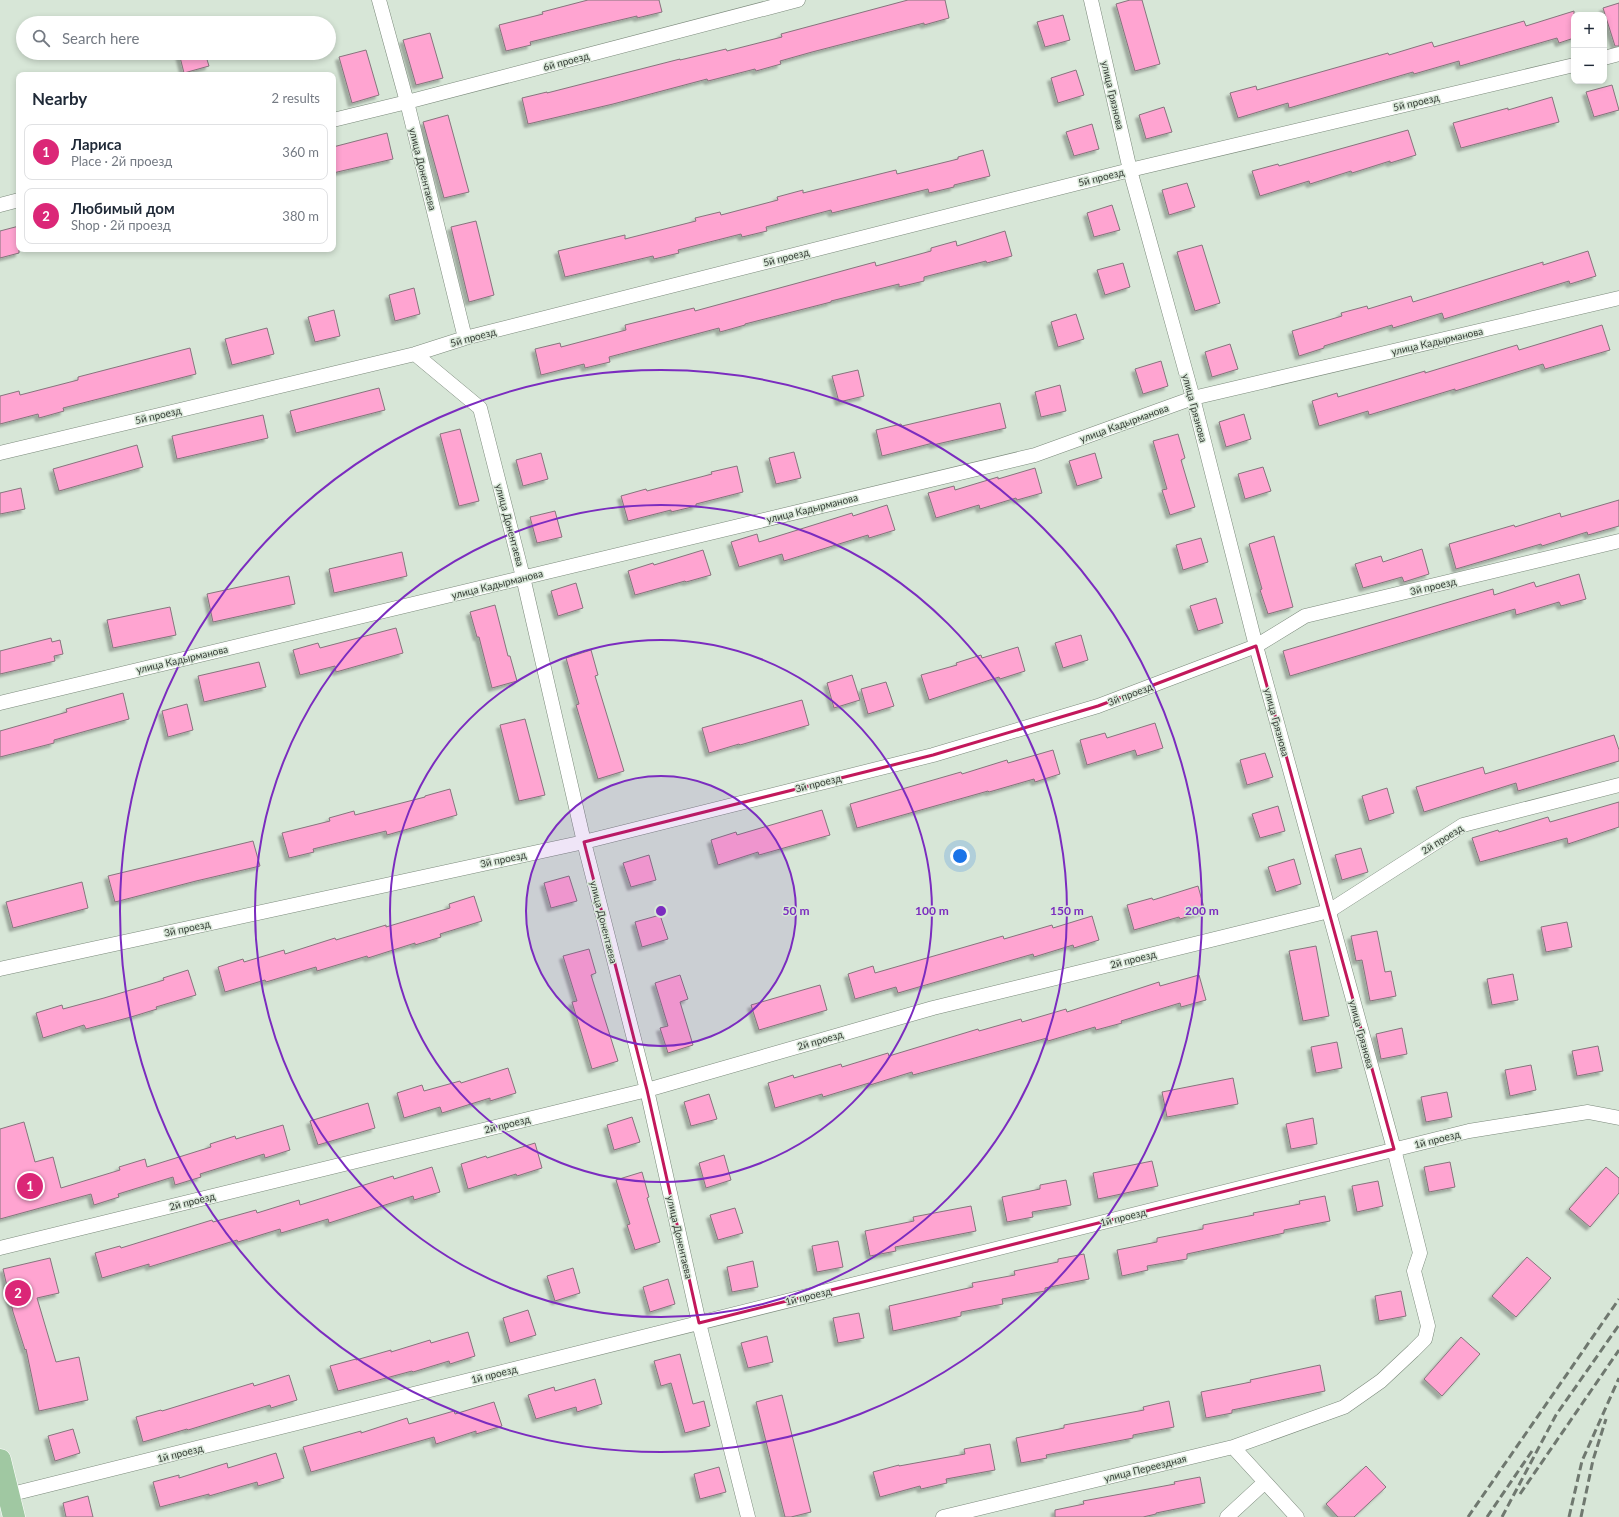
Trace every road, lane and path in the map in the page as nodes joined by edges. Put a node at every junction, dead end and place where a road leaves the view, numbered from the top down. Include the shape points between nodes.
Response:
1 (379, 0) edge
2 (798, 0) edge
3 (1091, 0) edge
4 (1619, 54) edge
5 (1607, 57) edge
6 (1571, 66) edge
7 (407, 102) junction
8 (336, 119) edge
9 (1130, 170) junction
10 (16, 201) edge
11 (0, 206) edge
12 (1619, 298) edge
13 (465, 338) junction
14 (415, 354) junction
15 (1192, 398) junction
16 (0, 453) edge
17 (1619, 541) edge
18 (523, 577) junction
19 (1256, 646) junction
20 (0, 703) edge
21 (1619, 785) edge
22 (584, 842) junction
23 (1329, 911) junction
24 (0, 969) edge
25 (647, 1090) junction
26 (1619, 1118) edge
27 (1394, 1149) junction
28 (0, 1248) edge
29 (700, 1323) junction
30 (1344, 1407) joint
31 (1233, 1447) junction
32 (0, 1460) edge
33 (1265, 1482) junction
34 (5, 1496) edge
35 (14, 1517) edge
36 (748, 1517) edge
37 (943, 1517) edge
38 (1227, 1517) edge
39 (1297, 1517) edge

1 - 7 street, улица Донентаева
2 - 7 street, 6й проезд
3 - 9 street, улица Грязнова
4 - 5 street
6 - 9 street, 5й проезд
7 - 8 street, 6й проезд
7 - 13 street, улица Донентаева
9 - 13 street, 5й проезд
9 - 15 street, улица Грязнова
10 - 11 street
12 - 15 street, улица Кадырманова
13 - 14 street, 5й проезд
14 - 16 street, 5й проезд
14 - 18 street, улица Донентаева via 480,408
15 - 18 street, улица Кадырманова via 1035,455
15 - 19 street, улица Грязнова
17 - 19 street, 3й проезд via 1306,616
18 - 20 street, улица Кадырманова
18 - 22 street, улица Донентаева
19 - 22 street, 3й проезд via 1098,706 932,755
19 - 23 street, улица Грязнова
21 - 23 street, 2й проезд via 1463,825
22 - 24 street, 3й проезд
22 - 25 street, улица Донентаева
23 - 25 street, 2й проезд via 933,1008
23 - 27 street, улица Грязнова
25 - 28 street, 2й проезд
25 - 29 street, улица Донентаева
26 - 27 street, 1й проезд via 1588,1112 1543,1118 1469,1131
27 - 29 street, 1й проезд
27 - 30 street, улица Грязнова via 1420,1253 1414,1271 1428,1326 1425,1339 1413,1351 1381,1381
29 - 34 street, 1й проезд
29 - 36 street, улица Донентаева
30 - 31 street, улица Переездная
31 - 33 street
31 - 37 street, улица Переездная
32 - 34 main road
33 - 38 street
33 - 39 street
34 - 35 main road

